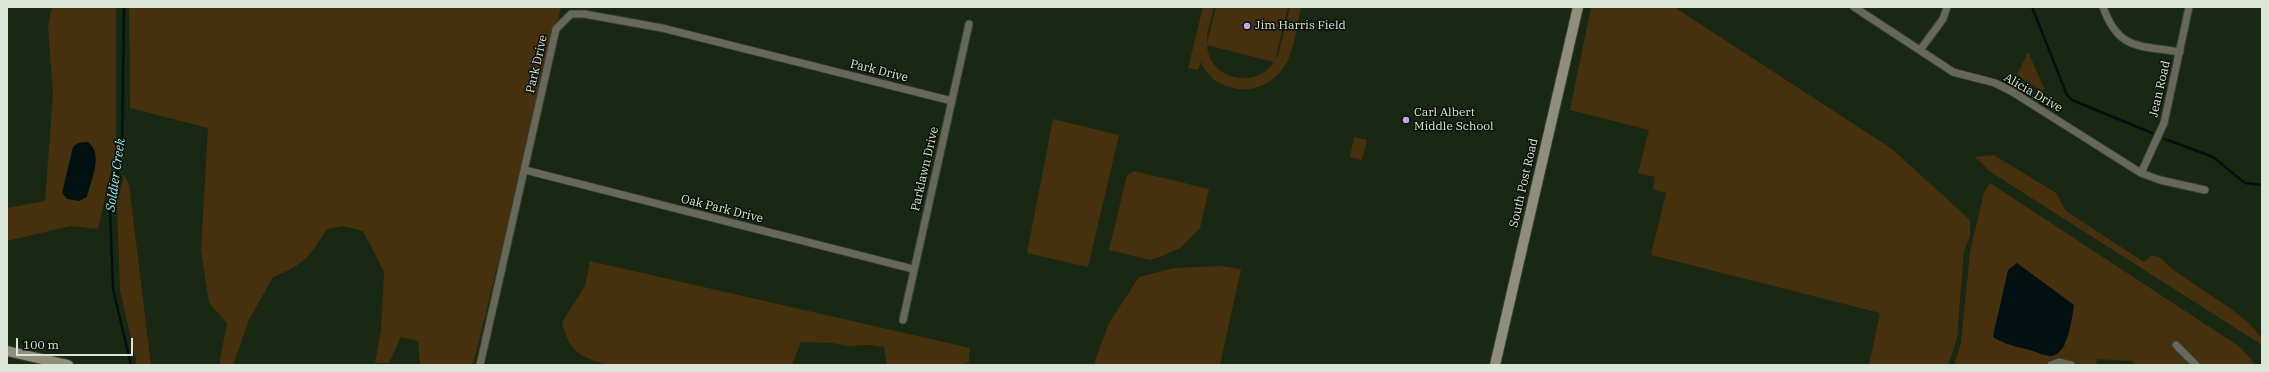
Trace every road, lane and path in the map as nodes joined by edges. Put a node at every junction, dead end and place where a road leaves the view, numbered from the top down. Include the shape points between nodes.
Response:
1 (1578, 7) edge
2 (1854, 7) edge
3 (1947, 7) edge
4 (2103, 7) edge
5 (2190, 7) edge
6 (968, 24) dead end
7 (1920, 50) junction
8 (2180, 52) junction
9 (952, 101) junction
10 (525, 170) junction
11 (2141, 173) junction
12 (2205, 190) dead end
13 (913, 270) junction
14 (903, 320) dead end
15 (2176, 344) dead end
16 (7, 351) edge
17 (68, 365) edge
18 (480, 365) edge
19 (1494, 365) edge
20 (2051, 365) edge
21 (2071, 365) edge
22 (2196, 365) edge

1 - 19 main road, South Post Road
2 - 7 street, Alicia Drive
3 - 7 street via 1943,19
4 - 8 street via 2107,20 2122,40
5 - 8 street, Jean Road
6 - 9 street, Parklawn Drive
7 - 11 street, Alicia Drive via 1953,72 1995,83 2012,91
8 - 11 street, Jean Road via 2164,123
9 - 10 street, Park Drive via 662,28 571,14 556,29
9 - 13 street, Parklawn Drive
10 - 13 street, Oak Park Drive
10 - 18 street, Park Drive
11 - 12 street, Alicia Drive
13 - 14 street, Parklawn Drive
15 - 22 street
16 - 17 main road
20 - 21 street via 2059,362

